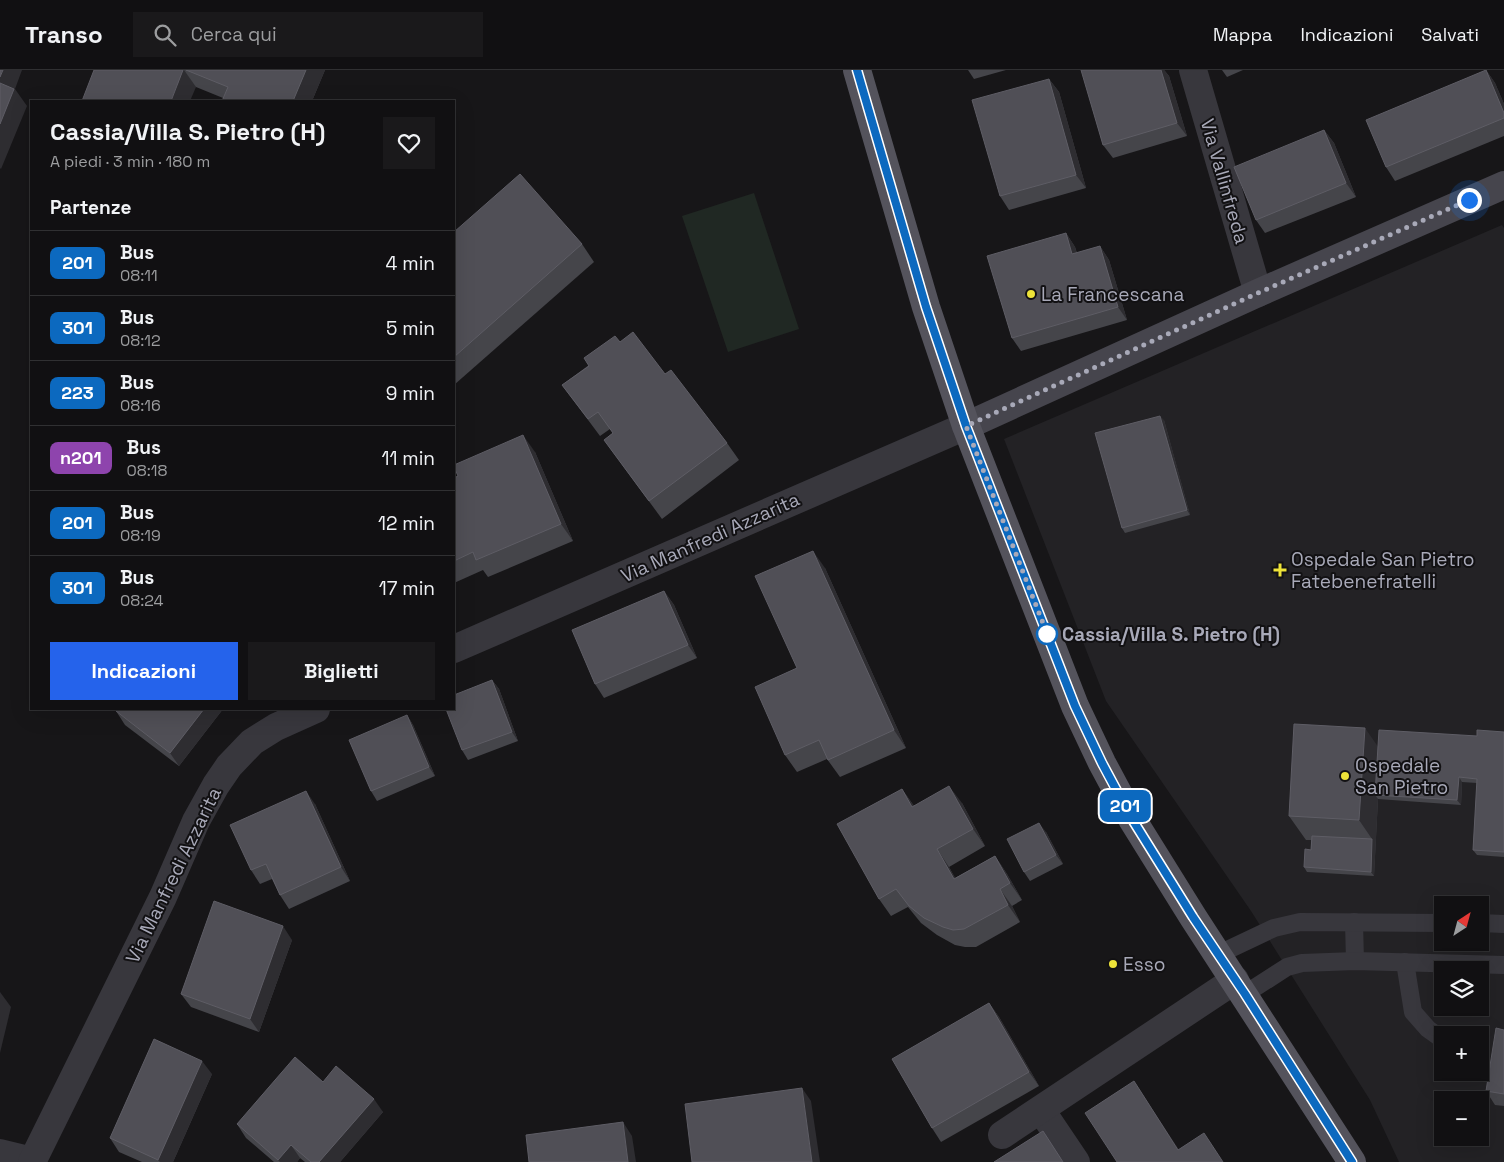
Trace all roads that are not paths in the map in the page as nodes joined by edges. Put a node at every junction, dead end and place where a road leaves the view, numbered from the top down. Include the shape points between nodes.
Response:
1 (857, 70) edge
2 (1193, 70) edge
3 (1504, 185) edge
4 (1258, 293) junction
5 (966, 426) junction
6 (455, 648) edge
7 (314, 710) edge
8 (1354, 922) junction
9 (1434, 923) edge
10 (1489, 923) edge
11 (1504, 924) edge
12 (1217, 955) junction
13 (1355, 961) junction
14 (1405, 962) junction
15 (1504, 965) edge
16 (1240, 987) junction
17 (1434, 1033) edge
18 (1041, 1110) junction
19 (1002, 1135) dead end
20 (0, 1152) edge
21 (32, 1162) edge
22 (1076, 1162) edge
23 (1352, 1162) edge

1 - 5 main road via 926,307
2 - 4 street, Via Vallinfreda
3 - 4 street
4 - 5 street
5 - 6 street, Via Manfredi Azzarita
5 - 12 main road via 1075,706 1102,763 1132,819
7 - 21 street, Via Manfredi Azzarita via 252,742 221,778 196,822 163,897
8 - 9 lane
8 - 12 lane via 1300,922 1274,928
8 - 13 lane
10 - 11 lane
12 - 16 main road
13 - 14 lane
13 - 16 lane via 1302,963
14 - 15 lane
14 - 17 lane via 1413,1012
16 - 18 street
16 - 23 main road
18 - 19 street
18 - 22 street
20 - 21 street

